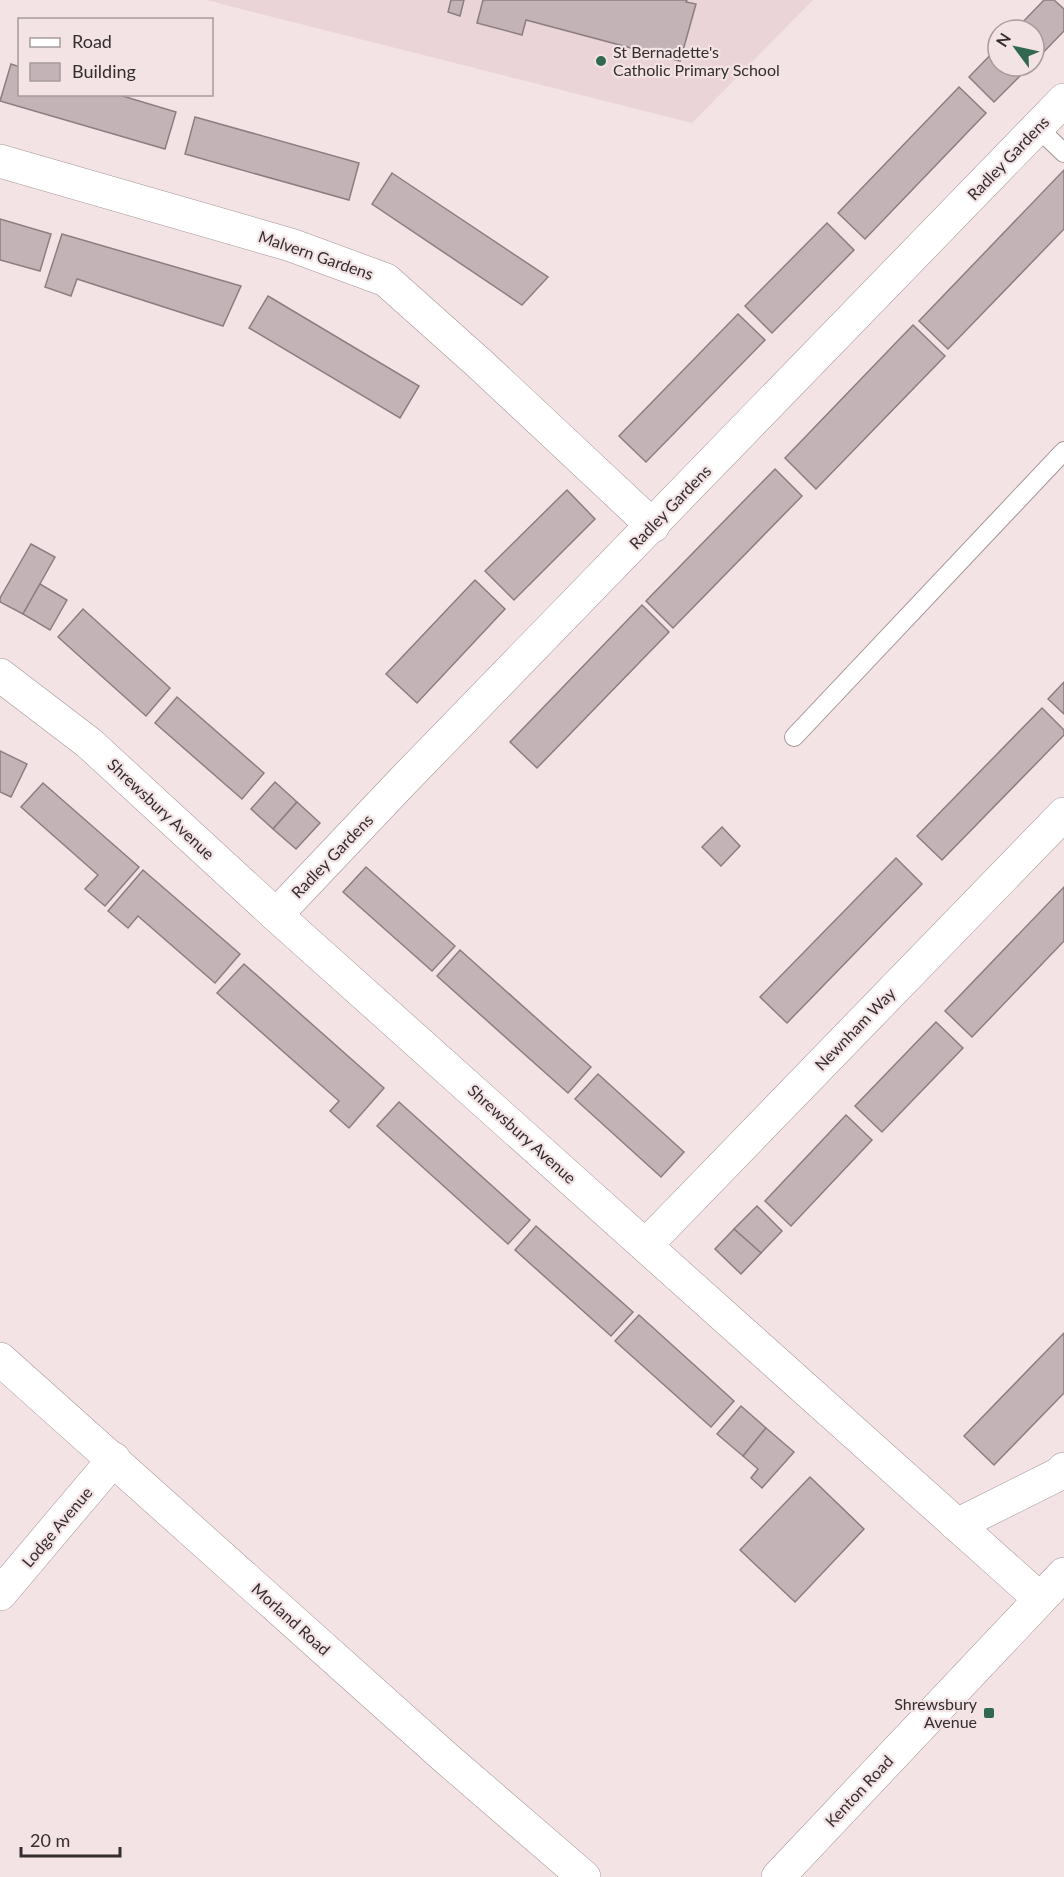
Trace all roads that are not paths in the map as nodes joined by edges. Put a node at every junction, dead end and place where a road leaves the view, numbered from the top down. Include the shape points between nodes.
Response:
1 (1064, 100) edge
2 (1037, 127) junction
3 (1064, 153) edge
4 (0, 161) edge
5 (1064, 451) edge
6 (652, 526) junction
7 (0, 675) edge
8 (794, 737) dead end
9 (1064, 814) edge
10 (276, 915) junction
11 (646, 1245) junction
12 (0, 1359) edge
13 (114, 1460) junction
14 (1064, 1469) edge
15 (957, 1525) junction
16 (1064, 1574) edge
17 (0, 1594) edge
18 (1040, 1599) junction
19 (584, 1877) edge
20 (778, 1877) edge

1 - 2 street, Radley Gardens
2 - 3 lane
2 - 6 street, Radley Gardens
4 - 6 street, Malvern Gardens via 291,245 386,280
5 - 8 lane
6 - 10 street, Radley Gardens
7 - 10 street, Shrewsbury Avenue via 89,743
9 - 11 street, Newnham Way
10 - 11 street, Shrewsbury Avenue
11 - 15 street, Shrewsbury Avenue
12 - 13 street, Morland Road
13 - 17 street, Lodge Avenue
13 - 19 street, Morland Road
14 - 15 street
15 - 18 street, Shrewsbury Avenue
16 - 18 street, Kenton Road
18 - 20 street, Kenton Road

